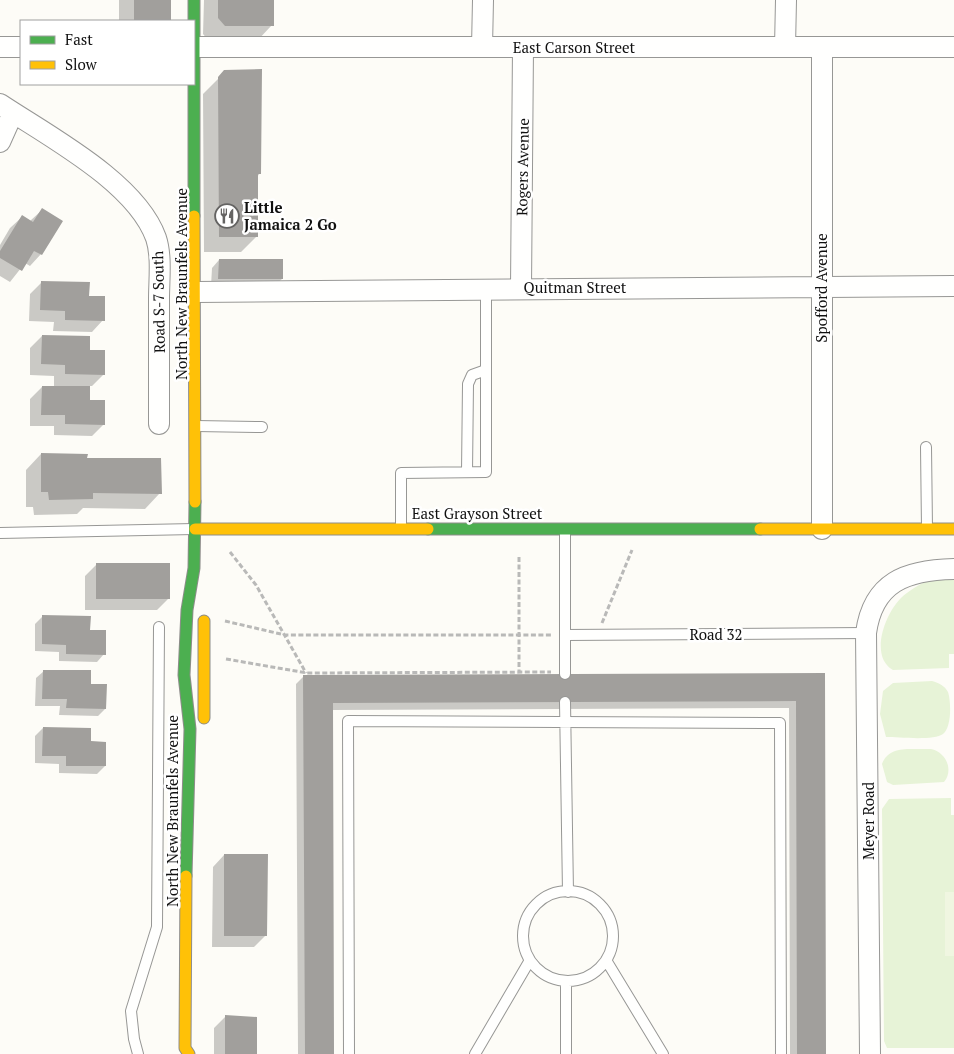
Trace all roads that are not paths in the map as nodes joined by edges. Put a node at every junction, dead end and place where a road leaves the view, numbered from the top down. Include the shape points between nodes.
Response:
1 (194, 0) edge
2 (483, 0) edge
3 (786, 0) edge
4 (194, 20) edge
5 (0, 47) edge
6 (20, 47) edge
7 (195, 47) edge
8 (482, 47) junction
9 (523, 47) junction
10 (785, 47) junction
11 (822, 47) junction
12 (954, 47) edge
13 (194, 85) edge
14 (7, 109) edge
15 (0, 142) edge
16 (821, 286) junction
17 (954, 286) edge
18 (486, 288) junction
19 (521, 288) junction
20 (196, 292) junction
21 (486, 370) junction
22 (159, 424) dead end
23 (196, 426) junction
24 (262, 427) dead end
25 (926, 447) dead end
26 (467, 472) junction
27 (401, 528) junction
28 (565, 528) junction
29 (195, 529) junction
30 (822, 529) junction
31 (927, 529) junction
32 (954, 529) edge
33 (0, 533) edge
34 (194, 568) junction
35 (954, 569) edge
36 (159, 627) dead end
37 (866, 633) junction
38 (565, 635) junction
39 (565, 673) road end
40 (565, 702) dead end
41 (565, 722) junction
42 (204, 735) dead end
43 (188, 764) junction
44 (204, 764) dead end
45 (568, 892) junction
46 (530, 960) junction
47 (606, 960) junction
48 (566, 981) junction
49 (138, 1054) edge
50 (189, 1054) edge
51 (349, 1054) edge
52 (475, 1054) edge
53 (566, 1054) edge
54 (663, 1054) edge
55 (781, 1054) edge
56 (870, 1054) edge

1 - 4 street, North New Braunfels Avenue
2 - 8 street
3 - 10 street
5 - 6 street
7 - 8 street, East Carson Street
8 - 9 street, East Carson Street
9 - 10 street, East Carson Street
9 - 19 street, Rogers Avenue
10 - 11 street, East Carson Street
11 - 12 street, East Carson Street
11 - 16 street, Spofford Avenue
13 - 20 street, North New Braunfels Avenue
14 - 15 street
14 - 22 street, Road S-7 South via 84,159 118,187 150,226 157,240 160,268
16 - 17 street, Quitman Street
16 - 19 street, Quitman Street
16 - 30 street, Spofford Avenue
18 - 19 street, Quitman Street
18 - 20 street, Quitman Street
18 - 21 lane
20 - 23 street, North New Braunfels Avenue
21 - 26 lane via 472,375 468,384
21 - 26 lane via 486,472
23 - 24 lane
23 - 29 street, North New Braunfels Avenue
25 - 31 lane
26 - 27 lane via 401,473
27 - 28 street, East Grayson Street
27 - 29 street, East Grayson Street
28 - 30 street, East Grayson Street
28 - 38 lane
29 - 33 lane, East Grayson Street
29 - 34 street, North New Braunfels Avenue
30 - 31 street, East Grayson Street
31 - 32 street, East Grayson Street
34 - 42 street, North New Braunfels Avenue via 202,601
34 - 43 street, North New Braunfels Avenue via 187,610 184,675 190,729
35 - 37 street, Meyer Road via 922,571 882,591 869,615
36 - 49 lane via 157,927 131,1011
37 - 38 lane, Road 32
37 - 56 street, Meyer Road
38 - 39 lane
40 - 41 lane
41 - 45 lane
41 - 51 lane via 348,721
41 - 55 lane via 780,724
43 - 44 lane
43 - 50 street, North New Braunfels Avenue via 191,838 185,1048
45 - 46 lane via 547,897 532,910 524,930
45 - 47 lane via 588,896 610,919 613,940
46 - 48 lane via 550,977
46 - 52 lane
47 - 48 lane via 593,974
47 - 54 lane
48 - 53 lane

